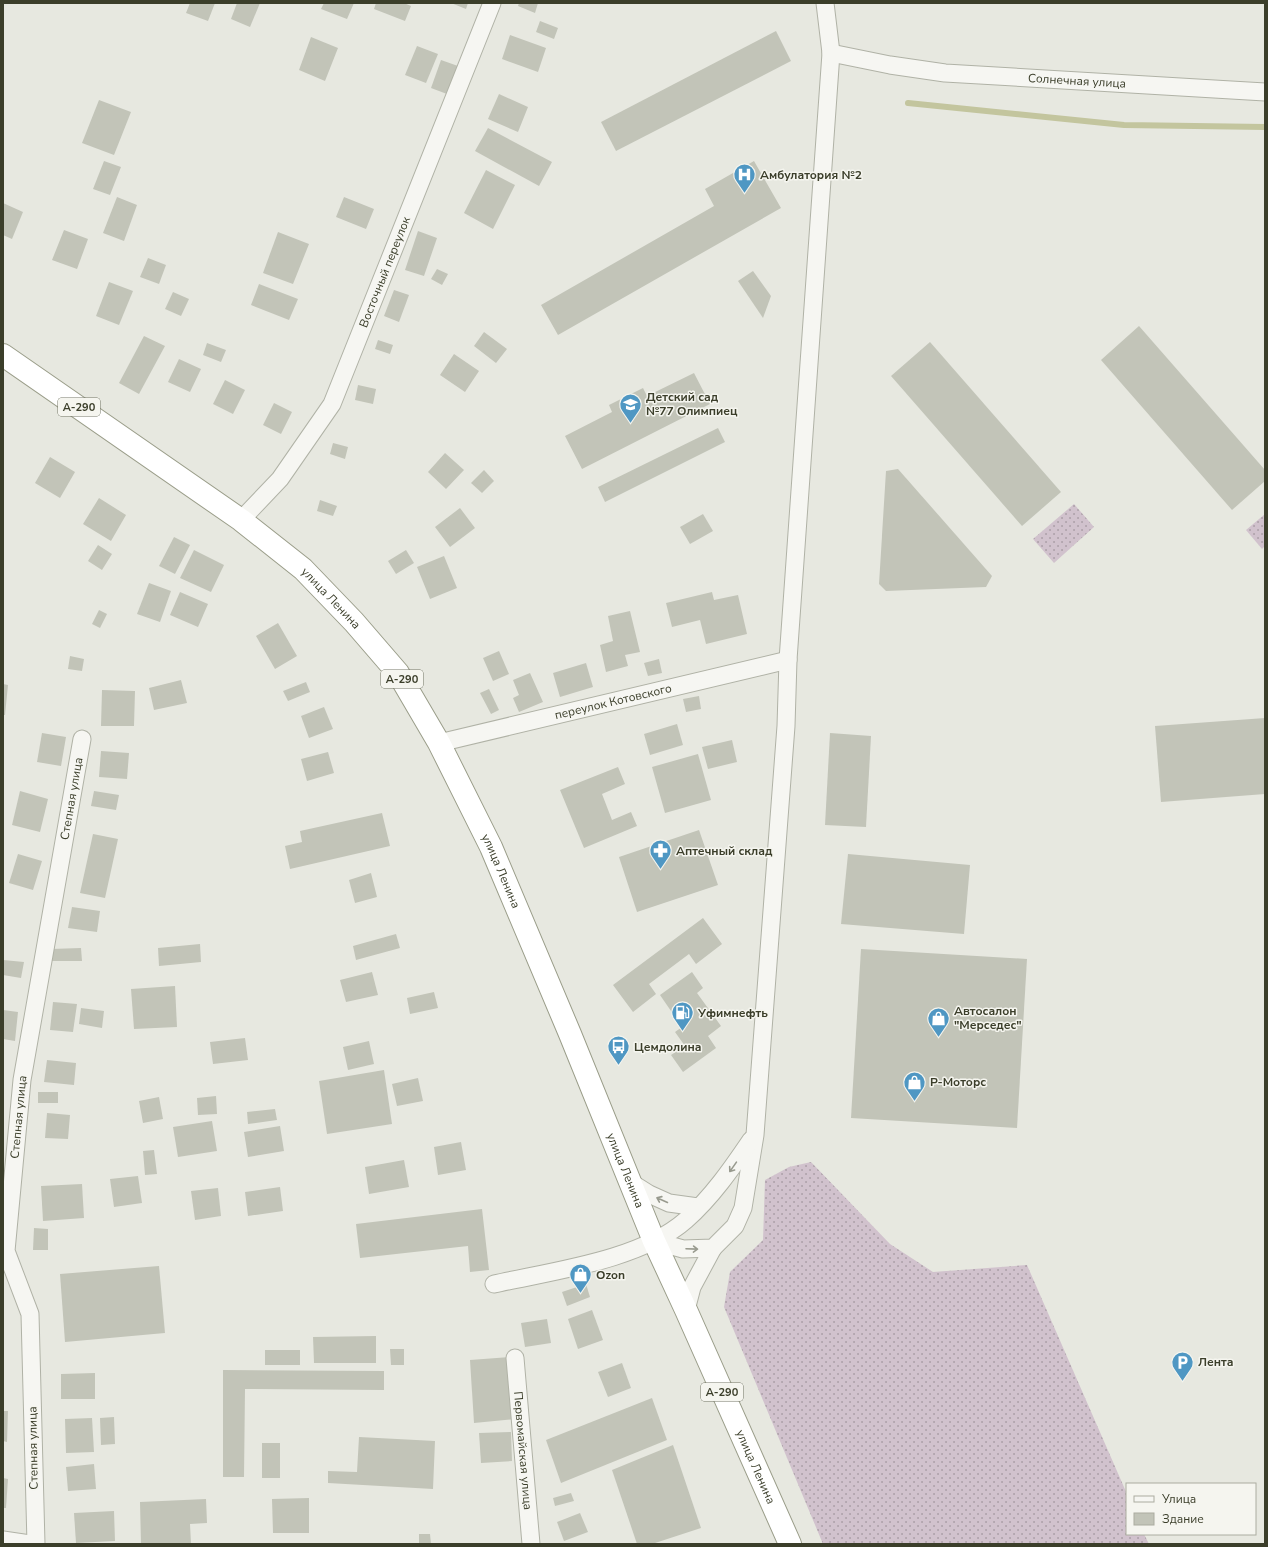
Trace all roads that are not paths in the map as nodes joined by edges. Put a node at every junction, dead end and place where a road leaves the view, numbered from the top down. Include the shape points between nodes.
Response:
1 (492, 3) edge
2 (826, 3) edge
3 (831, 54) junction
4 (1265, 92) edge
5 (3, 355) edge
6 (241, 520) junction
7 (788, 660) junction
8 (82, 739) dead end
9 (439, 743) junction
10 (755, 1135) junction
11 (630, 1182) junction
12 (698, 1207) junction
13 (654, 1241) junction
14 (713, 1248) junction
15 (3, 1283) edge
16 (494, 1284) dead end
17 (20, 1286) junction
18 (686, 1310) junction
19 (515, 1358) dead end
20 (3, 1540) edge
21 (30, 1544) edge
22 (36, 1544) edge
23 (531, 1544) edge
24 (790, 1544) edge

1 - 6 street, Восточный переулок via 332,404 280,479
2 - 3 street
3 - 4 street, Солнечная улица via 945,73
3 - 7 street
5 - 6 highway, улица Ленина / А-290
6 - 9 highway, улица Ленина / А-290 via 303,569 354,622 398,672
7 - 9 street, переулок Котовского
7 - 10 street via 786,726
8 - 17 street, Степная улица via 22,1080 6,1251
9 - 11 highway, улица Ленина / А-290 via 491,847
10 -> 12 street via 730,1171
10 - 14 street via 743,1208 735,1226
12 -> 11 street via 669,1203
11 - 13 highway, улица Ленина / А-290
12 - 13 street via 685,1220
13 -> 14 street via 683,1249
13 - 16 street via 603,1260
13 - 18 highway, улица Ленина / А-290
14 - 18 street via 692,1287
15 - 17 street
17 - 22 street, Степная улица via 30,1314
18 - 24 highway, улица Ленина / А-290
19 - 23 street, Первомайская улица
20 - 21 street

